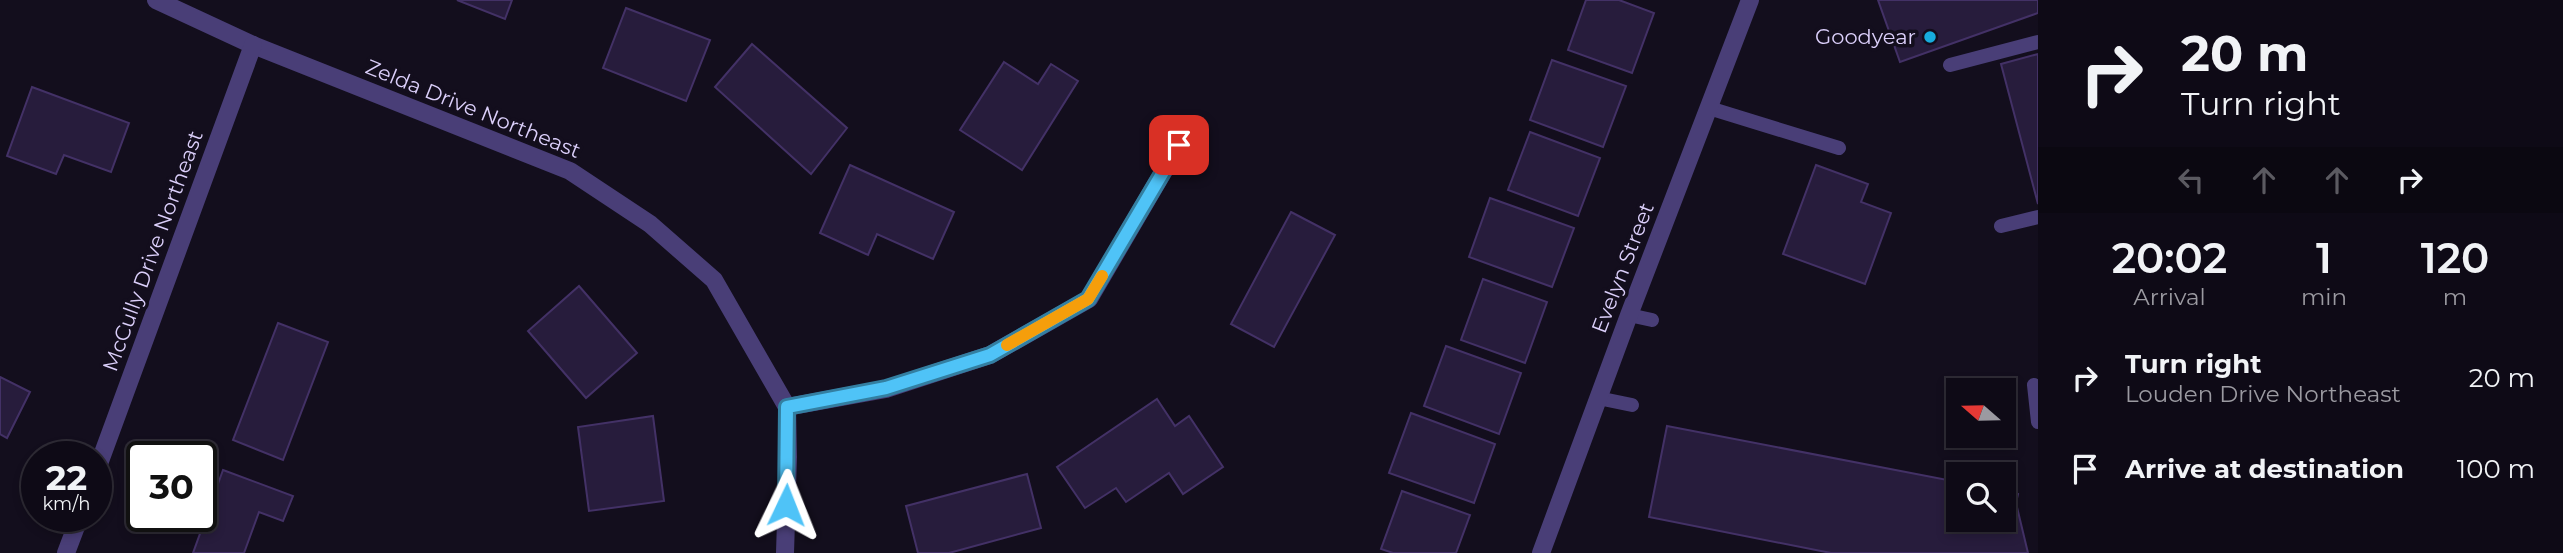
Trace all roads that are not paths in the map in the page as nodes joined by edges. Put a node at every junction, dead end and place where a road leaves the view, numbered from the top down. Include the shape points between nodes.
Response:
1 (156, 0) edge
2 (1750, 0) edge
3 (2038, 43) edge
4 (253, 45) junction
5 (1950, 65) dead end
6 (1709, 108) junction
7 (1179, 145) dead end
8 (1839, 148) dead end
9 (2038, 217) edge
10 (2001, 226) dead end
11 (1629, 315) junction
12 (1652, 320) dead end
13 (2034, 385) dead end
14 (1598, 398) junction
15 (1632, 405) dead end
16 (787, 407) junction
17 (2038, 422) edge
18 (107, 441) edge
19 (74, 532) edge
20 (66, 553) edge
21 (785, 553) edge
22 (1541, 553) edge

1 - 4 street, Zelda Drive Northeast
2 - 6 street, Evelyn Street
3 - 5 lane
4 - 16 street, Zelda Drive Northeast via 570,171 650,224 714,280
4 - 18 street, McCully Drive Northeast
6 - 8 lane
6 - 11 street, Evelyn Street
7 - 16 street via 1088,299 990,355 886,388
9 - 10 lane
11 - 12 lane
11 - 14 street, Evelyn Street
13 - 17 lane
14 - 15 lane
14 - 22 street, Evelyn Street
16 - 21 street, Zelda Drive Northeast
19 - 20 street

